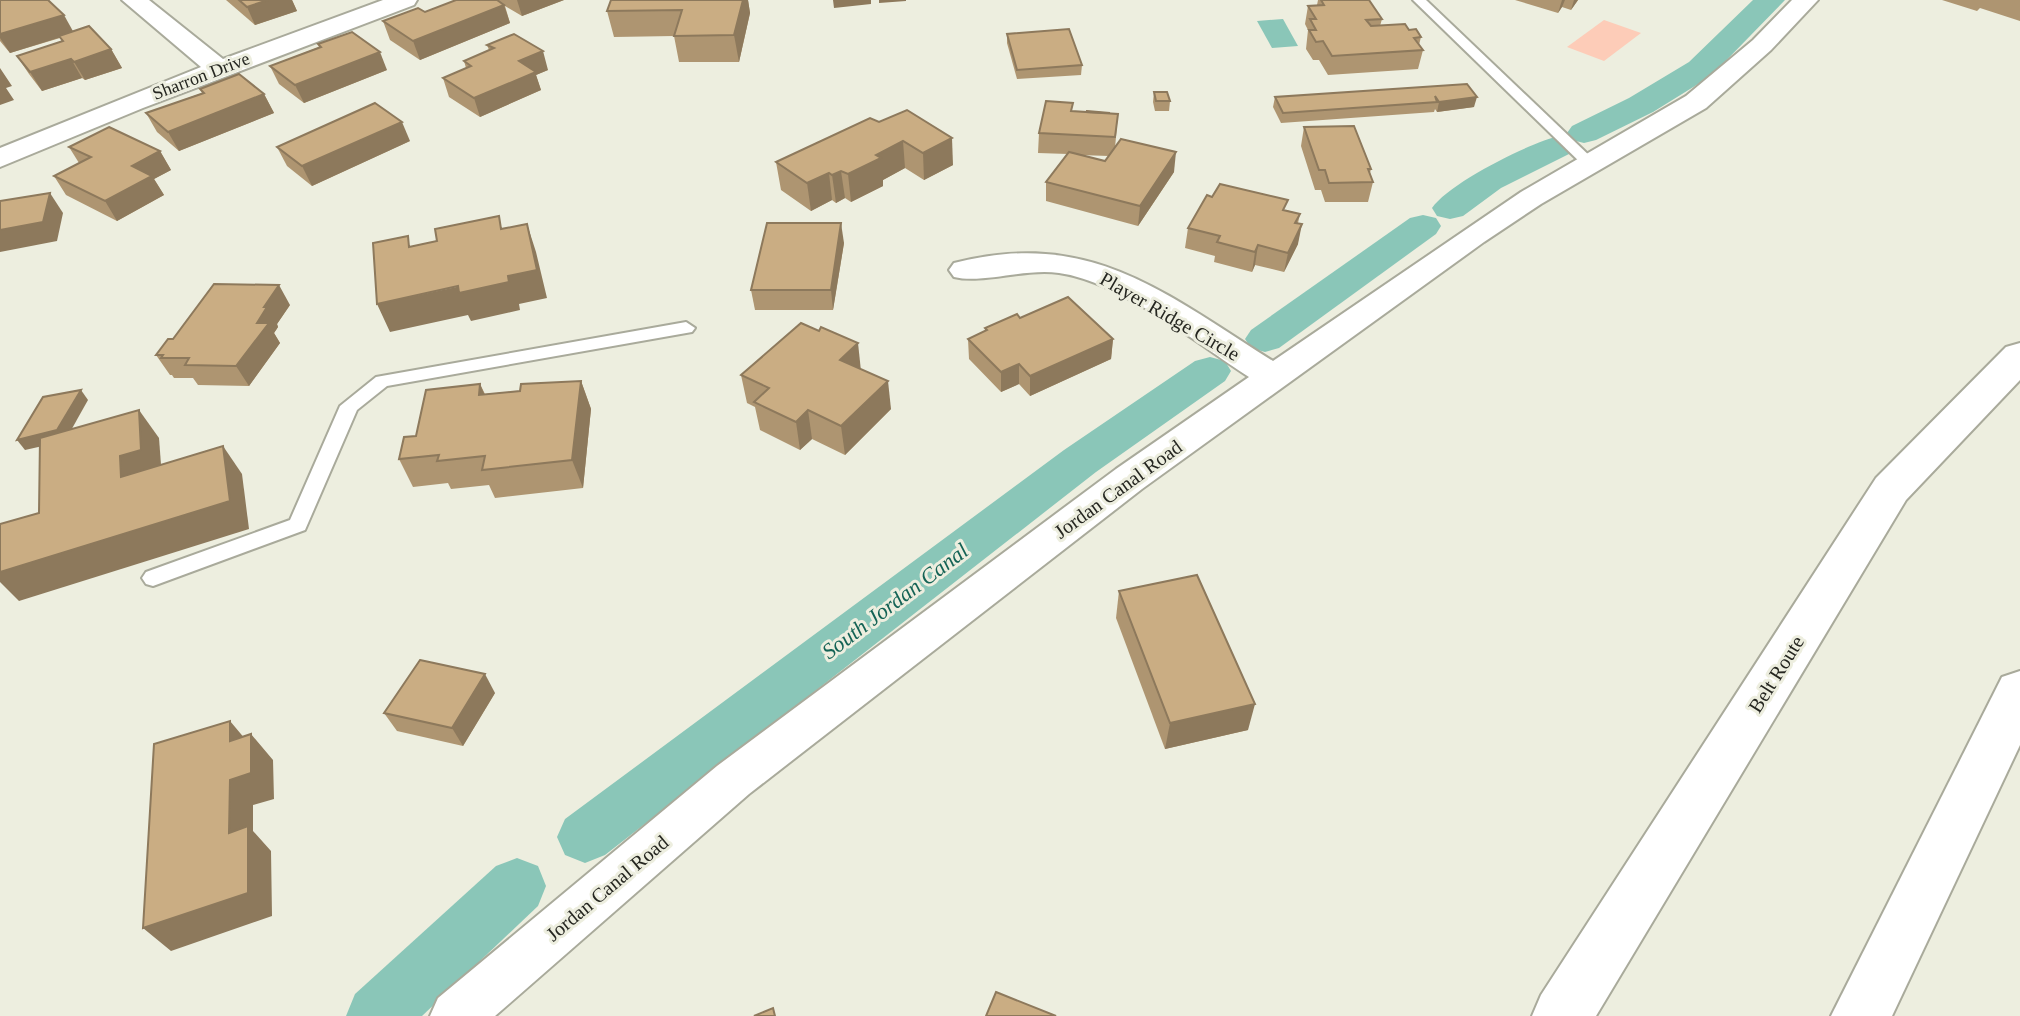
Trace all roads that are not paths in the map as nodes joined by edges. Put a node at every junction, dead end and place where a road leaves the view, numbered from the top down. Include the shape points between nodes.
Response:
1 (134, 0) edge
2 (405, 0) edge
3 (1419, 0) edge
4 (1806, 0) edge
5 (219, 69) junction
6 (0, 158) edge
7 (1590, 164) junction
8 (965, 270) dead end
9 (686, 328) dead end
10 (2020, 356) edge
11 (1275, 378) junction
12 (153, 578) dead end
13 (2020, 692) edge
14 (456, 1016) edge
15 (1562, 1016) edge
16 (1861, 1016) edge

1 - 5 street
2 - 5 street, Sharron Drive
3 - 7 lane
4 - 7 street, Jordan Canal Road via 1696,102
5 - 6 street, Sharron Drive
7 - 11 street, Jordan Canal Road via 1473,236
8 - 11 street, Player Ridge Circle via 1037,262 1089,270 1123,285
9 - 12 lane via 382,381 349,406 298,525
10 - 15 highway, Belt Route via 1891,489
11 - 14 street, Jordan Canal Road via 1129,479 768,752
13 - 16 highway

